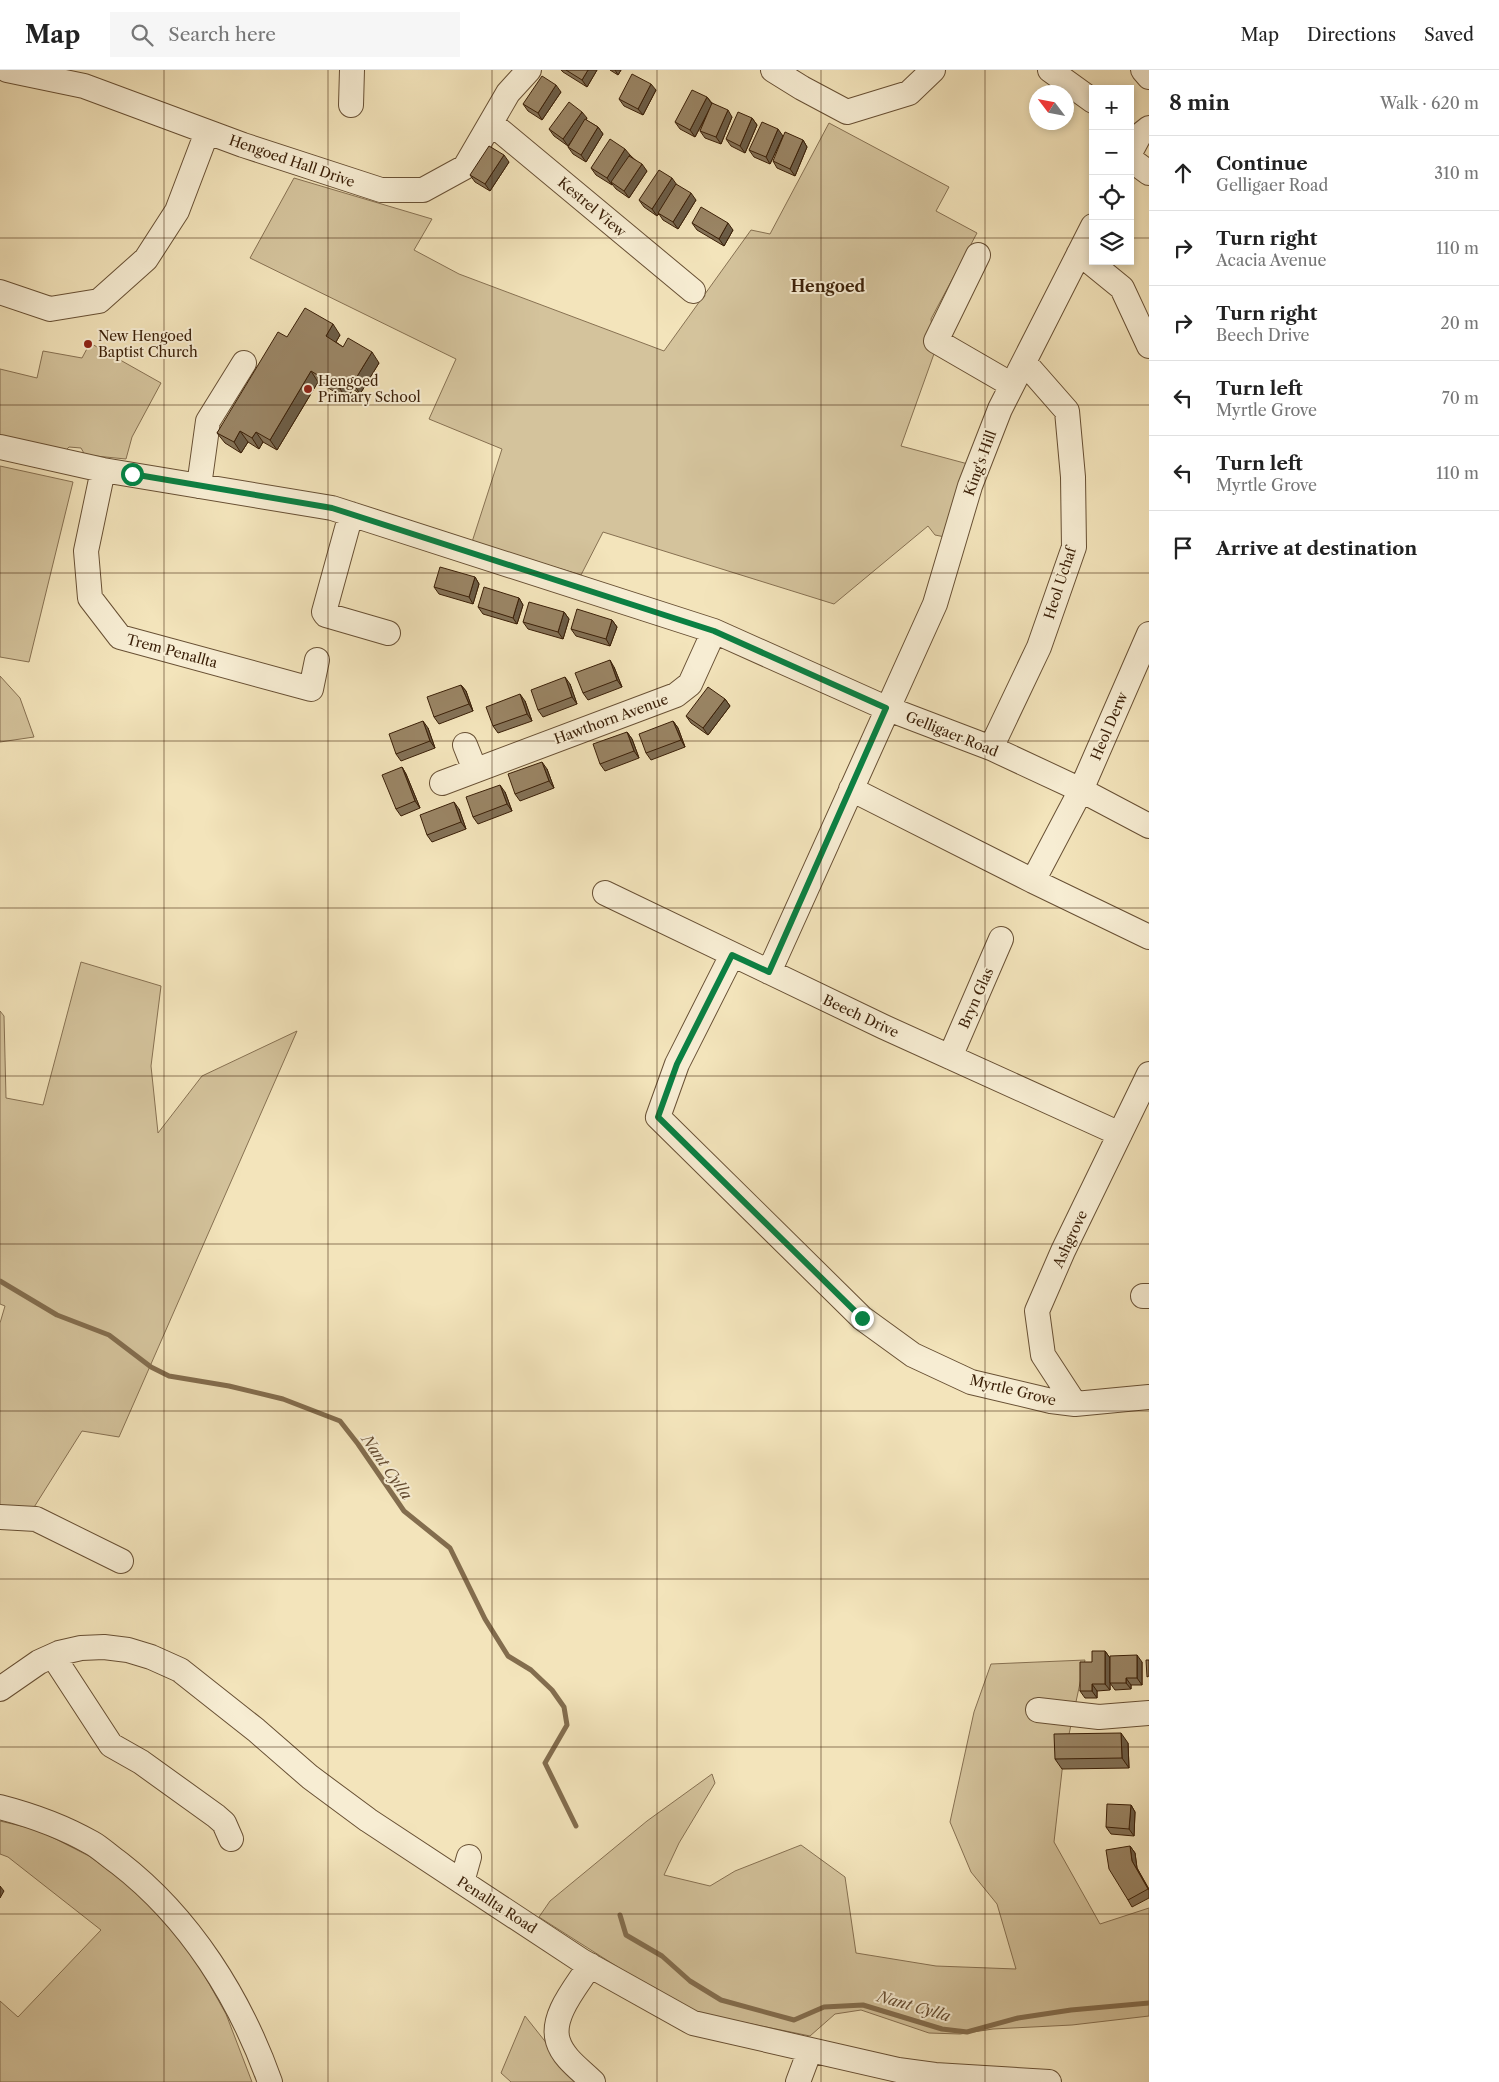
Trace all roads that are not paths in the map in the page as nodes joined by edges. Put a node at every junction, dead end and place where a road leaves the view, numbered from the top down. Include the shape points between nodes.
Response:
1 (7, 70) edge
2 (352, 70) edge
3 (529, 70) edge
4 (773, 70) edge
5 (933, 70) edge
6 (1050, 70) edge
7 (1143, 70) edge
8 (35, 73) edge
9 (1149, 77) edge
10 (1089, 98) edge
11 (351, 105) dead end
12 (491, 123) junction
13 (207, 132) junction
14 (1134, 162) edge
15 (1149, 173) edge
16 (1089, 234) edge
17 (1079, 253) junction
18 (978, 254) dead end
19 (693, 291) dead end
20 (0, 292) edge
21 (1149, 346) edge
22 (1024, 362) junction
23 (244, 363) dead end
24 (1012, 385) junction
25 (0, 447) edge
26 (103, 470) junction
27 (199, 486) junction
28 (351, 514) junction
29 (714, 631) junction
30 (388, 633) dead end
31 (1149, 634) edge
32 (318, 660) dead end
33 (886, 708) junction
34 (465, 745) dead end
35 (991, 748) junction
36 (476, 770) junction
37 (442, 783) dead end
38 (851, 789) junction
39 (1081, 790) junction
40 (1149, 826) edge
41 (1033, 881) junction
42 (605, 893) dead end
43 (1149, 937) edge
44 (1001, 939) dead end
45 (732, 955) junction
46 (769, 972) junction
47 (950, 1057) junction
48 (1149, 1074) edge
49 (1120, 1134) junction
50 (1149, 1397) edge
51 (1076, 1404) junction
52 (0, 1517) edge
53 (122, 1561) dead end
54 (53, 1656) junction
55 (0, 1689) edge
56 (1038, 1710) dead end
57 (1148, 1717) edge
58 (0, 1807) edge
59 (231, 1838) dead end
60 (469, 1857) dead end
61 (462, 1882) junction
62 (590, 1965) junction
63 (810, 2050) junction
64 (933, 2079) edge
65 (270, 2082) edge
66 (593, 2082) edge
67 (798, 2082) edge
68 (1033, 2082) edge

1 - 8 street, Hengoed Hall Drive
2 - 11 street
3 - 12 street, Hengoed Hall Drive via 508,93
4 - 5 street via 848,112 909,92
6 - 10 street
7 - 9 street
8 - 13 street, Hengoed Hall Drive via 84,86
12 - 13 street, Hengoed Hall Drive via 465,167 423,190 381,190
12 - 19 street, Kestrel View
13 - 20 street via 178,211 146,259 99,301 50,309
14 - 15 street
16 - 17 street, King's Hill
17 - 21 street via 1122,288
17 - 22 street, King's Hill
18 - 24 street via 936,341
22 - 24 street, King's Hill
22 - 35 street, Heol Uchaf via 1067,411 1073,478 1074,547 1039,647
23 - 27 street via 208,420
24 - 33 street, King's Hill via 970,486 935,604
25 - 26 street, Gelligaer Road
26 - 27 street, Gelligaer Road
26 - 32 street, Trem Penallta via 86,551 90,598 120,637 311,689
27 - 28 street, Gelligaer Road
28 - 29 street, Gelligaer Road
28 - 30 street via 324,612
29 - 33 street, Gelligaer Road
29 - 36 street, Hawthorn Avenue via 690,684 676,695
31 - 39 street, Heol Derw
33 - 35 street, Gelligaer Road
33 - 38 street, King's Hill
34 - 36 street
35 - 39 street, Gelligaer Road
36 - 37 street, Hawthorn Avenue
38 - 41 street
38 - 46 street, King's Hill
39 - 40 street, Gelligaer Road
39 - 41 street, Heol Derw
41 - 43 street
42 - 45 street, Beech Drive
44 - 47 street, Bryn Glas
45 - 46 street, Beech Drive
45 - 51 street, Myrtle Grove via 677,1064 658,1117 862,1318 913,1355 971,1382
46 - 47 street, Beech Drive
47 - 49 street, Beech Drive
48 - 49 street, Ashgrove
49 - 51 street, Ashgrove via 1037,1311 1043,1355
50 - 51 street
52 - 53 street via 36,1519
54 - 55 street, Penallta Road
54 - 59 street via 111,1745 142,1762 216,1816 224,1823
54 - 61 street, Penallta Road via 82,1648 104,1647 152,1657 180,1670 310,1777
56 - 57 street via 1100,1717
58 - 65 street via 27,1814 92,1843 134,1875 170,1910 205,1953 234,2003
60 - 61 street
61 - 62 street, Penallta Road
62 - 63 street, Penallta Road via 692,2023
62 - 66 street via 563,2008 557,2025 558,2041 567,2057
63 - 64 street, Penallta Road
63 - 67 street
64 - 68 street, Penallta Road

